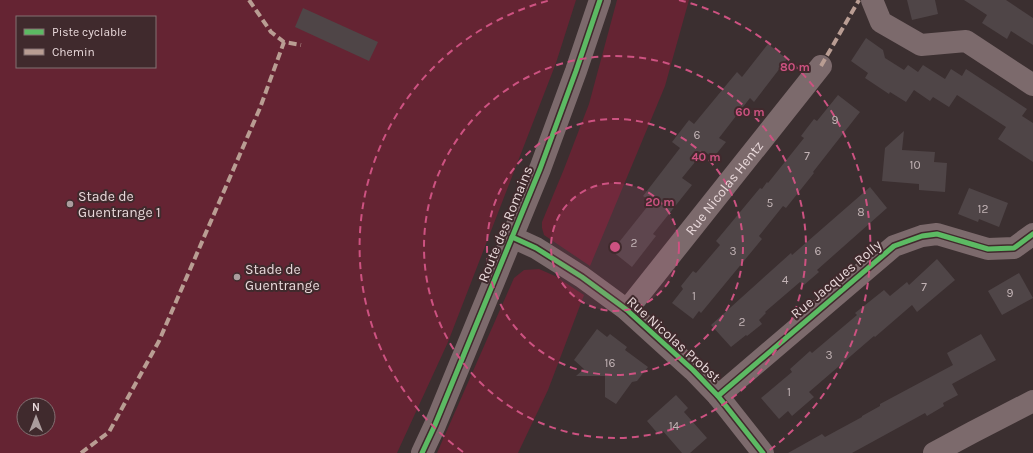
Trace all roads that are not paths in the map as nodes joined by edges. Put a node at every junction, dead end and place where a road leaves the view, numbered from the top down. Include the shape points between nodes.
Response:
1 (600, 0) edge
2 (872, 0) edge
3 (821, 66) dead end
4 (1033, 85) edge
5 (1033, 234) edge
6 (512, 238) junction
7 (627, 310) junction
8 (718, 396) junction
9 (1033, 401) edge
10 (422, 453) edge
11 (763, 453) edge
12 (934, 453) edge

1 - 6 street, Route des Romains via 545,155
2 - 4 street via 881,22 921,45 966,41
3 - 7 street, Rue Nicolas Hentz
5 - 8 street, Rue Jacques Rolly via 1014,248 988,249 937,234 922,236 894,246
6 - 7 street, Rue Nicolas Probst via 536,248
6 - 10 street, Route des Romains
7 - 8 street, Rue Nicolas Probst
8 - 11 street, Rue Nicolas Probst
9 - 12 street

